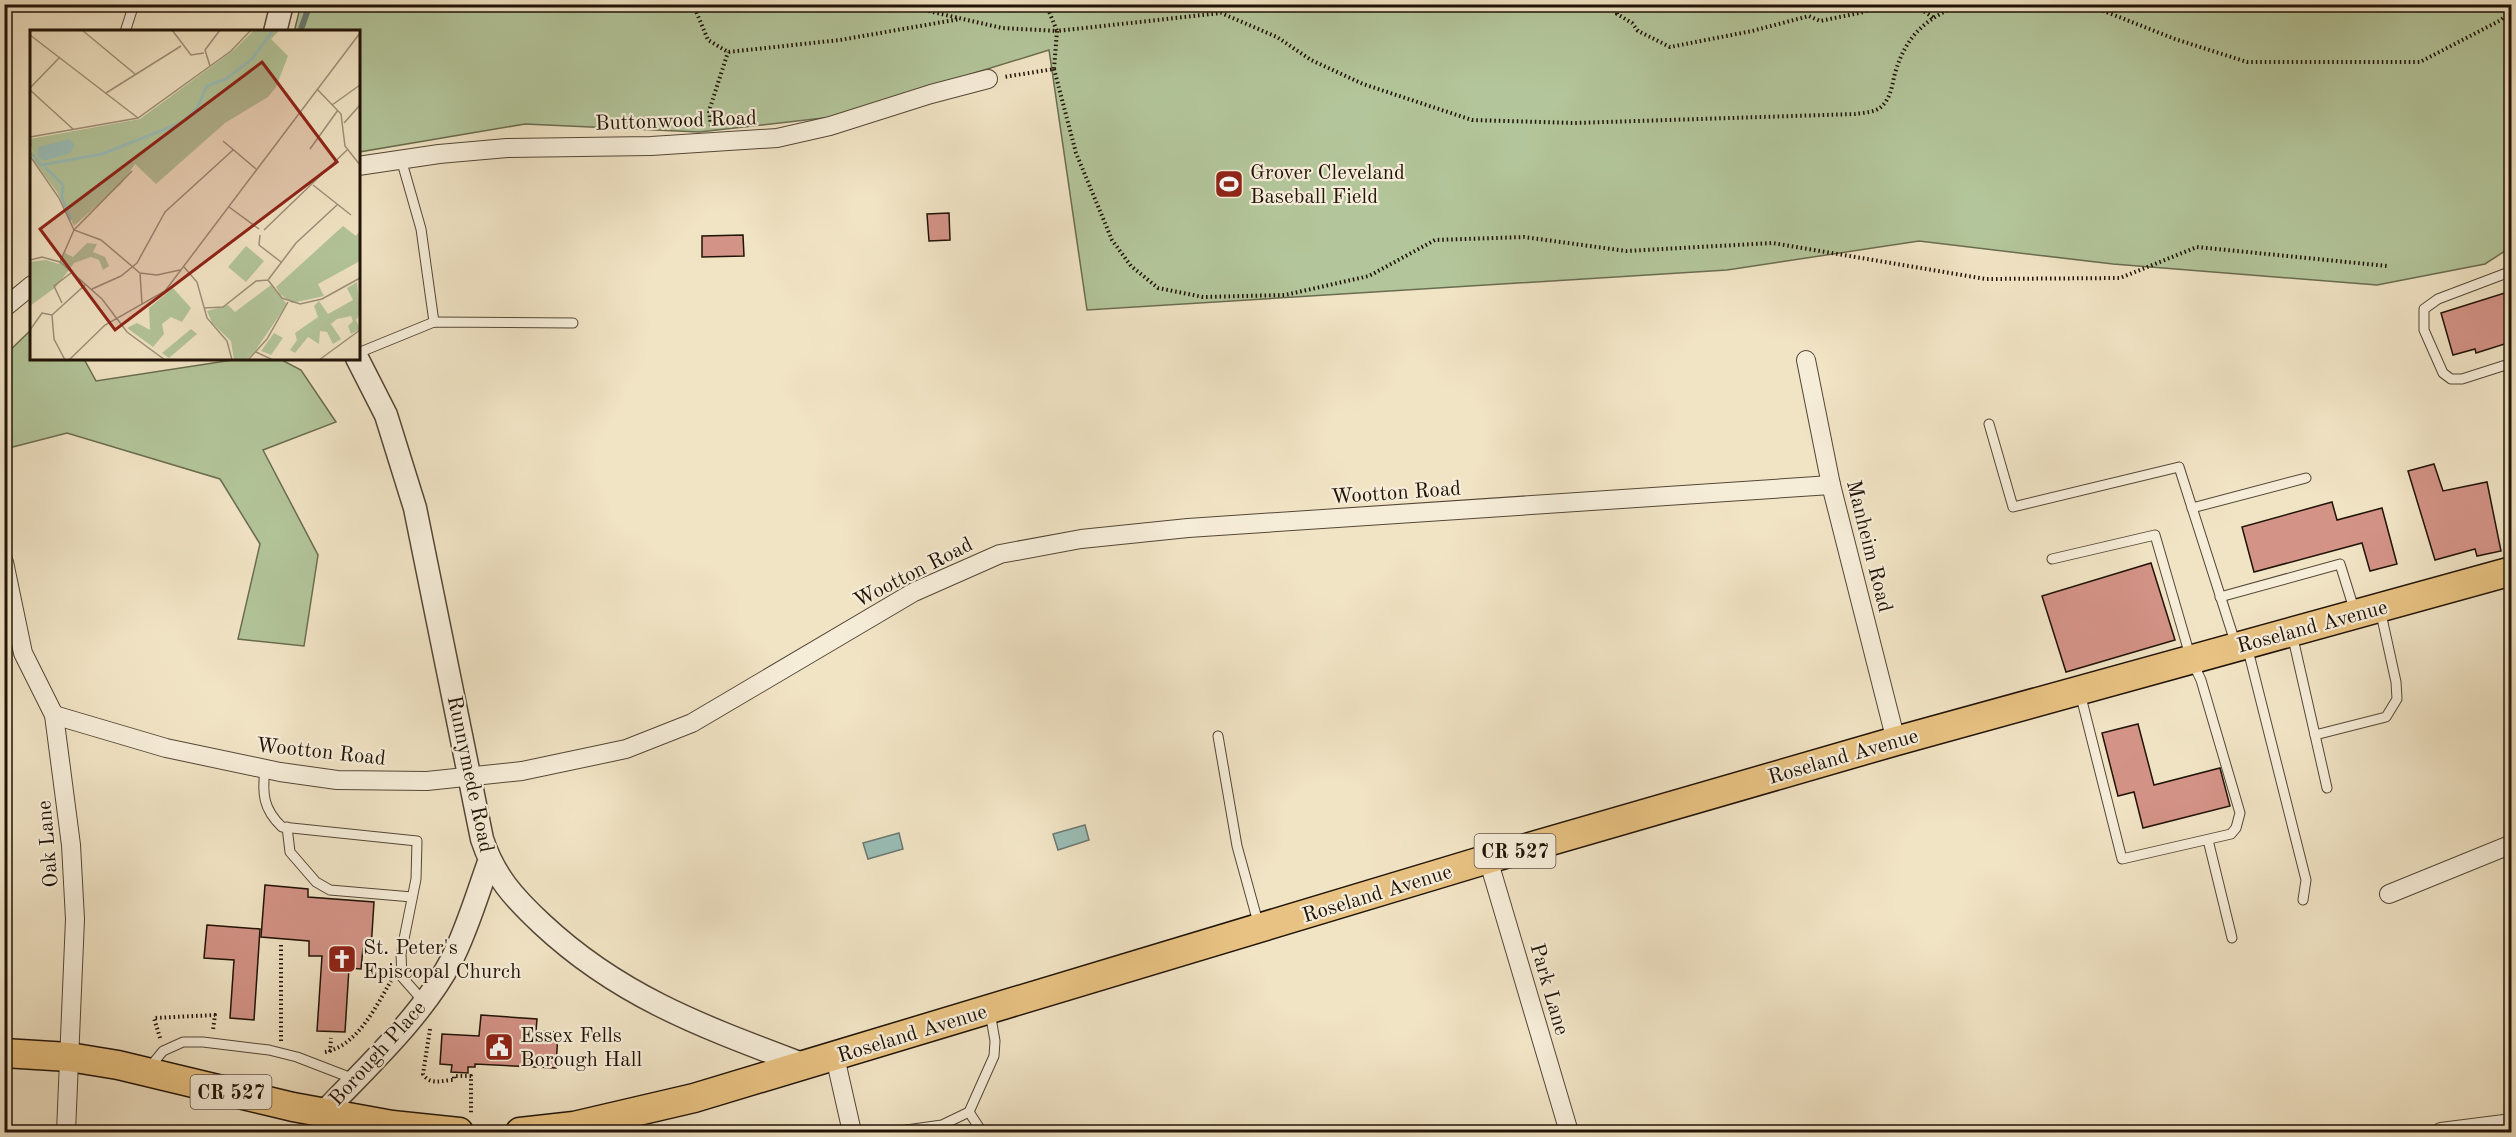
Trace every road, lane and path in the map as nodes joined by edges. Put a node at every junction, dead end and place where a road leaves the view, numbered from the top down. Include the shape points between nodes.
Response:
1 (134, 4) edge
2 (282, 4) edge
3 (693, 4) edge
4 (898, 4) edge
5 (1047, 4) edge
6 (1617, 4) edge
7 (1880, 4) edge
8 (1913, 4) edge
9 (1962, 4) edge
10 (2086, 4) edge
11 (2511, 10) edge
12 (1934, 18) junction
13 (960, 19) junction
14 (126, 30) edge
15 (276, 30) edge
16 (1057, 31) junction
17 (728, 52) junction
18 (1054, 69) junction
19 (988, 79) joint
20 (714, 144) junction
21 (401, 159) junction
22 (360, 166) edge
23 (2387, 266) dead end
24 (2511, 271) edge
25 (30, 287) edge
26 (4, 308) edge
27 (434, 321) junction
28 (573, 323) dead end
29 (360, 352) edge
30 (358, 360) edge
31 (1806, 360) dead end
32 (2511, 363) edge
33 (1989, 424) dead end
34 (2306, 478) dead end
35 (1831, 485) junction
36 (2192, 508) junction
37 (2052, 559) dead end
38 (4, 562) edge
39 (2511, 571) edge
40 (2220, 597) junction
41 (2367, 611) junction
42 (2292, 632) junction
43 (2242, 645) junction
44 (14, 654) edge
45 (2191, 659) junction
46 (2079, 690) junction
47 (54, 715) junction
48 (2315, 735) junction
49 (1218, 736) dead end
50 (1896, 741) junction
51 (265, 769) junction
52 (470, 776) junction
53 (2327, 788) dead end
54 (287, 827) junction
55 (2208, 840) junction
56 (2511, 844) edge
57 (1488, 859) junction
58 (489, 862) junction
59 (2389, 894) dead end
60 (412, 897) junction
61 (2303, 900) dead end
62 (1260, 928) junction
63 (2232, 938) dead end
64 (281, 942) dead end
65 (401, 962) junction
66 (422, 1004) junction
67 (990, 1010) junction
68 (212, 1034) dead end
69 (269, 1041) dead end
70 (281, 1042) junction
71 (291, 1045) dead end
72 (163, 1051) junction
73 (4, 1053) edge
74 (323, 1053) dead end
75 (69, 1057) junction
76 (835, 1057) junction
77 (802, 1064) junction
78 (145, 1072) junction
79 (355, 1080) junction
80 (324, 1112) junction
81 (969, 1112) junction
82 (2511, 1123) edge
83 (465, 1127) edge
84 (66, 1132) edge
85 (520, 1132) edge
86 (852, 1132) edge
87 (882, 1132) edge
88 (891, 1132) edge
89 (982, 1132) edge
90 (1569, 1132) edge
91 (2440, 1132) edge

1 - 14 lane
2 - 15 street
3 - 17 path via 708,40
4 - 13 path
5 - 16 path
6 - 7 path via 1617,14 1638,31 1670,47 1809,16 1820,21 1864,12
8 - 12 path
9 - 12 path
10 - 11 path via 2247,62 2420,62 2501,20
12 - 16 path via 1922,25 1901,53 1889,96 1879,109 1855,114 1575,123 1472,120 1363,84 1311,60 1277,37 1221,13
13 - 16 path via 1002,28
13 - 17 path
16 - 18 path
17 - 20 path via 709,111
18 - 19 path
18 - 23 path via 1076,153 1112,240 1131,266 1158,288 1203,297 1285,295 1369,276 1435,240 1524,237 1626,251 1773,243 1986,279 2120,278 2197,247
19 - 20 street, Buttonwood Road via 830,126 777,138
20 - 21 street, Buttonwood Road via 507,148
21 - 22 street, Buttonwood Road
21 - 27 lane via 421,229
24 - 32 lane via 2438,299 2424,309 2424,330 2443,374 2451,379
25 - 26 street
27 - 28 lane
27 - 29 lane
30 - 52 street, Runnymede Road via 386,415 415,508
31 - 35 street, Manheim Road
33 - 36 lane via 2013,507 2179,467
34 - 36 lane
35 - 50 street, Manheim Road
35 - 52 street, Wootton Road via 1188,528 1081,539 1000,554 914,592 692,723 626,750 522,771
36 - 40 lane
37 - 45 lane via 2155,535
38 - 44 street, Oak Lane
39 - 41 main road, Roseland Avenue / CR 527
40 - 41 lane via 2340,564
40 - 43 lane
41 - 42 main road, Roseland Avenue / CR 527
41 - 48 lane via 2396,682 2397,699 2386,717
42 - 43 main road, Roseland Avenue / CR 527
42 - 48 lane
43 - 45 main road, Roseland Avenue / CR 527
43 - 61 lane via 2306,880
44 - 47 street, Oak Lane
45 - 46 main road, Roseland Avenue / CR 527
45 - 55 lane via 2201,680 2240,813 2230,834
46 - 50 main road, Roseland Avenue / CR 527
46 - 55 lane via 2122,859
47 - 51 street, Wootton Road via 166,748
47 - 75 street, Oak Lane via 71,845 75,919
48 - 53 lane
49 - 62 lane via 1237,846
50 - 57 main road, Roseland Avenue / CR 527
51 - 52 street, Wootton Road via 337,780 405,782
51 - 54 lane via 263,789 270,815
52 - 58 street, Runnymede Road
54 - 60 lane via 290,852 316,882 330,890
54 - 60 lane via 417,841
55 - 63 lane
56 - 59 street
57 - 62 main road, Roseland Avenue / CR 527
57 - 90 street, Park Lane
58 - 66 street, Borough Place via 451,961
58 - 77 street, Runnymede Road via 532,914 598,971 666,1010
60 - 65 lane
62 - 67 main road, Roseland Avenue / CR 527
64 - 70 path
65 - 66 lane via 402,977
65 - 74 path via 377,1006 347,1044
66 - 79 street, Borough Place
66 - 83 path via 433,1014 423,1074 434,1082 471,1076
67 - 76 main road, Roseland Avenue / CR 527
67 - 81 lane via 994,1056
68 - 72 path via 215,1015 154,1018
69 - 70 path
70 - 71 path
72 - 78 lane
72 - 79 lane via 183,1042 269,1050
73 - 75 main road, CR 527
75 - 78 main road, CR 527
75 - 84 street, Oak Lane
76 - 77 main road, Roseland Avenue / CR 527
76 - 86 street
77 - 85 main road, Roseland Avenue / CR 527 via 683,1101 574,1126
78 - 80 main road, CR 527
79 - 80 street, Borough Place
80 - 83 main road, CR 527 via 392,1125
81 - 88 lane via 942,1125
81 - 89 lane
82 - 91 street
86 - 87 lane

